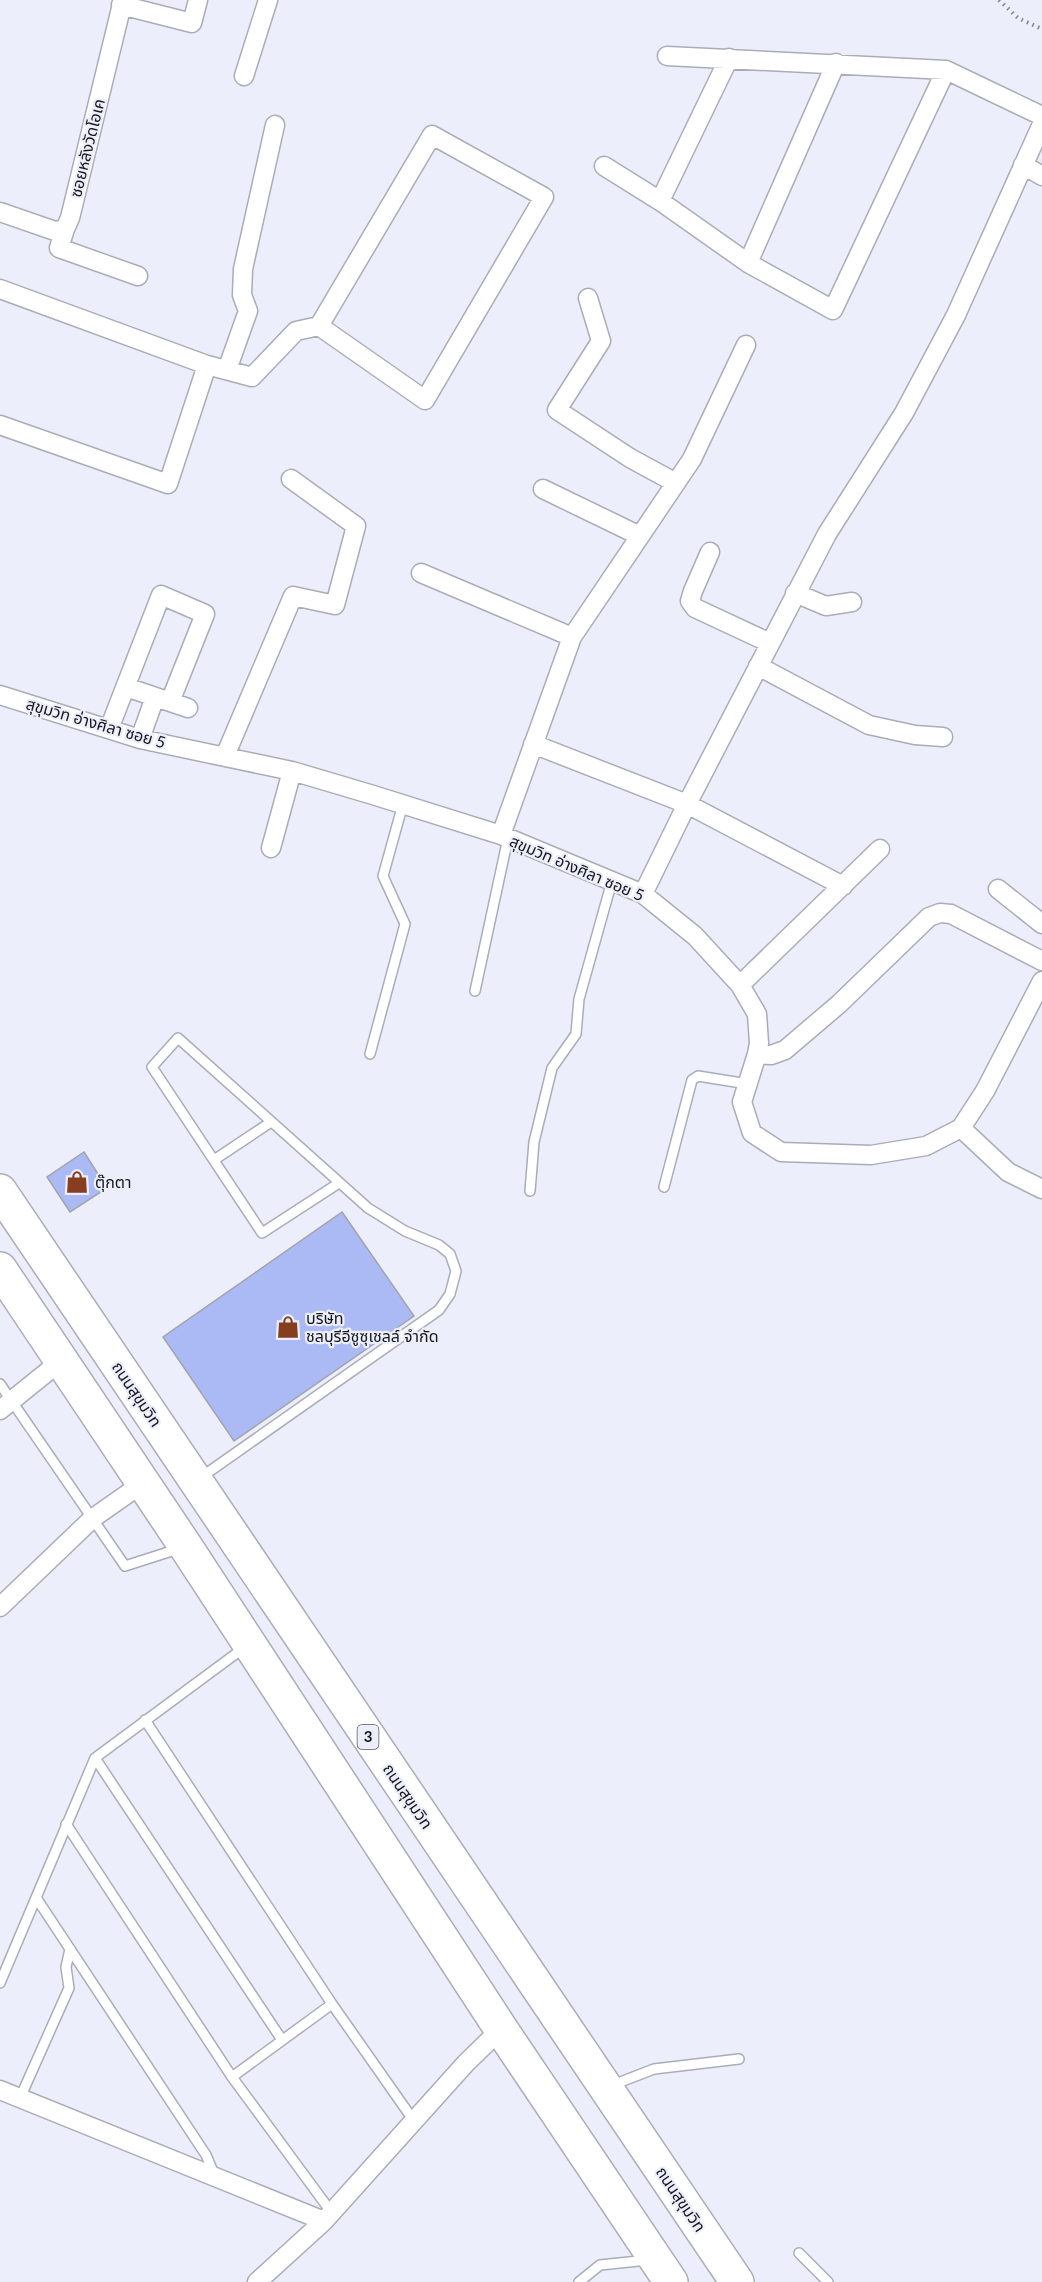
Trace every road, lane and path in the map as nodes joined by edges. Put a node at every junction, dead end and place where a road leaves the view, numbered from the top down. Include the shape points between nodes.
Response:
1 (198, 0) edge
2 (268, 0) edge
3 (999, 0) edge
4 (122, 2) edge
5 (1042, 29) edge
6 (667, 56) dead end
7 (729, 58) junction
8 (836, 63) junction
9 (946, 70) junction
10 (244, 76) dead end
11 (1042, 116) edge
12 (1042, 124) edge
13 (275, 125) dead end
14 (1023, 165) junction
15 (604, 166) dead end
16 (1042, 176) edge
17 (660, 201) junction
18 (0, 212) edge
19 (65, 229) junction
20 (748, 263) junction
21 (138, 276) dead end
22 (0, 289) edge
23 (588, 297) dead end
24 (319, 326) junction
25 (746, 345) dead end
26 (207, 365) junction
27 (226, 370) junction
28 (0, 425) edge
29 (291, 479) dead end
30 (676, 483) junction
31 (543, 489) dead end
32 (640, 536) junction
33 (710, 552) dead end
34 (421, 573) dead end
35 (795, 593) junction
36 (852, 602) dead end
37 (572, 637) junction
38 (770, 643) junction
39 (758, 666) junction
40 (126, 687) junction
41 (0, 695) edge
42 (171, 702) junction
43 (109, 729) junction
44 (944, 737) dead end
45 (140, 739) junction
46 (533, 744) junction
47 (225, 756) junction
48 (292, 771) junction
49 (403, 804) junction
50 (687, 804) junction
51 (504, 837) junction
52 (271, 848) dead end
53 (880, 849) dead end
54 (612, 881) junction
55 (843, 886) junction
56 (998, 889) dead end
57 (644, 894) junction
58 (1042, 924) edge
59 (1042, 961) edge
60 (1042, 981) edge
61 (740, 985) junction
62 (475, 991) dead end
63 (369, 1054) dead end
64 (757, 1054) junction
65 (748, 1084) junction
66 (271, 1122) junction
67 (961, 1128) junction
68 (214, 1160) junction
69 (339, 1183) junction
70 (664, 1187) dead end
71 (1042, 1189) edge
72 (0, 1191) edge
73 (530, 1191) dead end
74 (0, 1269) edge
75 (62, 1360) junction
76 (0, 1384) edge
77 (5, 1405) edge
78 (196, 1481) junction
79 (143, 1483) junction
80 (93, 1518) junction
81 (186, 1546) junction
82 (0, 1607) edge
83 (250, 1644) junction
84 (145, 1720) junction
85 (95, 1758) junction
86 (66, 1824) junction
87 (37, 1899) junction
88 (70, 1949) junction
89 (0, 1983) edge
90 (332, 2004) junction
91 (501, 2030) junction
92 (282, 2040) junction
93 (739, 2059) dead end
94 (232, 2077) junction
95 (605, 2088) junction
96 (0, 2090) edge
97 (20, 2098) junction
98 (414, 2121) junction
99 (216, 2179) junction
100 (328, 2217) junction
101 (799, 2253) dead end
102 (664, 2271) edge
103 (257, 2282) edge
104 (579, 2282) edge
105 (736, 2282) edge
106 (828, 2282) edge

1 - 4 street via 192,23
2 - 10 street
3 - 5 path via 1018,18
4 - 19 street, ซอยหลังวัดโอเค via 103,42
6 - 7 street
7 - 8 street
7 - 17 street
8 - 9 street
8 - 20 street
9 - 11 street
9 - 20 street via 833,310
12 - 14 street
13 - 27 street via 243,269 242,295 248,311
14 - 16 street
14 - 35 street via 956,315 904,413 827,534
15 - 17 street
17 - 20 street
18 - 19 street via 55,231
19 - 21 street via 59,248
22 - 26 street
23 - 30 street via 601,341 557,410
24 - 24 street via 432,135 544,197 425,400
24 - 27 street via 296,331 252,377
25 - 30 street via 692,459
26 - 27 street
26 - 28 street via 168,484
29 - 47 street via 356,526 335,605 293,596
30 - 32 street
31 - 32 street
32 - 37 street
33 - 38 street via 690,601 695,608
34 - 37 street
35 - 36 street via 826,606
35 - 38 street
37 - 46 street
38 - 39 street
39 - 44 street via 869,726
39 - 50 street
40 - 42 street
40 - 42 street via 161,596 205,614
40 - 43 street
41 - 43 street, สุขุมวิท อ่างศิลา ซอย 5
42 - 45 street
43 - 45 street, สุขุมวิท อ่างศิลา ซอย 5
45 - 47 street, สุขุมวิท อ่างศิลา ซอย 5
46 - 50 street
46 - 51 street
47 - 48 street, สุขุมวิท อ่างศิลา ซอย 5
48 - 49 street, สุขุมวิท อ่างศิลา ซอย 5
48 - 52 street
49 - 51 street, สุขุมวิท อ่างศิลา ซอย 5
49 - 63 lane via 383,876 405,924
50 - 55 street
50 - 57 street
51 - 54 street, สุขุมวิท อ่างศิลา ซอย 5
51 - 62 lane
53 - 55 street
54 - 57 street, สุขุมวิท อ่างศิลา ซอย 5
54 - 73 lane via 579,999 576,1034 552,1068 534,1142
55 - 61 street
56 - 58 street
57 - 61 street, สุขุมวิท อ่างศิลา ซอย 5 via 695,936
59 - 64 street via 958,918 940,913 929,917 785,1050
60 - 67 street, สุขุมวิท อ่างศิลา ซอย 5 via 986,1090
61 - 64 street, สุขุมวิท อ่างศิลา ซอย 5 via 757,1014
64 - 65 street, สุขุมวิท อ่างศิลา ซอย 5
65 - 67 street, สุขุมวิท อ่างศิลา ซอย 5 via 742,1102 752,1133 781,1152 871,1155 926,1146
65 - 70 lane via 698,1076 692,1080
66 - 68 lane
66 - 68 lane via 178,1038 152,1067
66 - 69 lane
67 - 71 street via 1008,1172
68 - 69 lane via 262,1233
69 - 78 lane via 405,1232 439,1245 450,1254 456,1271 450,1294 439,1310
72 - 78 highway, ถนนสุขุมวิท / 3
74 - 75 highway
75 - 77 street
75 - 79 highway
76 - 77 lane
77 - 80 lane
78 - 95 highway, ถนนสุขุมวิท / 3
79 - 80 street
79 - 81 highway
80 - 81 lane via 125,1566
80 - 82 street
81 - 83 highway
83 - 84 lane
83 - 91 highway
84 - 85 lane
84 - 90 lane
85 - 86 lane
85 - 92 lane
86 - 87 lane
86 - 94 lane
87 - 88 lane
87 - 89 lane
88 - 97 lane via 66,1967 69,1988
88 - 99 lane via 206,2155
90 - 92 lane
90 - 98 lane
91 - 98 street
91 - 102 highway
92 - 94 lane
93 - 95 lane via 654,2069
94 - 100 lane
95 - 105 highway, ถนนสุขุมวิท / 3
96 - 97 street
97 - 99 street
98 - 100 street
99 - 100 street
100 - 103 street
101 - 106 lane
102 - 104 lane via 600,2265

